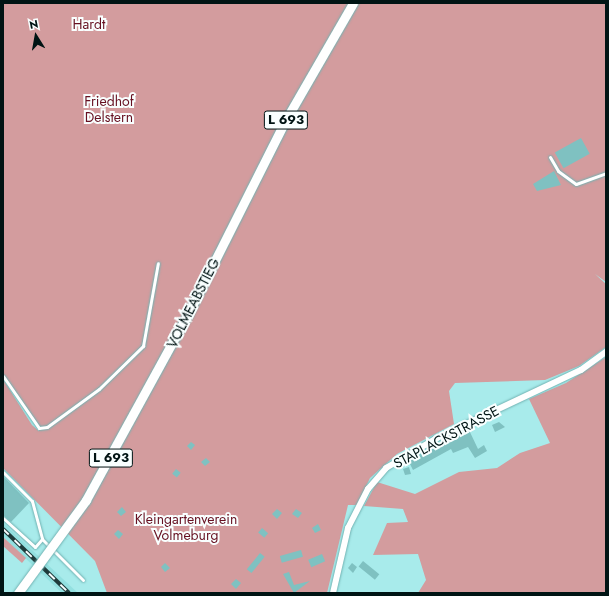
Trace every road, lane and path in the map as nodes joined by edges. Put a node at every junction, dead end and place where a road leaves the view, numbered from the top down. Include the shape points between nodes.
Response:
1 (353, 3) edge
2 (550, 157) dead end
3 (606, 173) edge
4 (158, 263) dead end
5 (606, 352) edge
6 (3, 376) edge
7 (3, 472) edge
8 (3, 518) edge
9 (42, 539) junction
10 (83, 580) dead end
11 (18, 593) edge
12 (333, 593) edge

1 - 11 main road, VOLMEABSTIEG / L 693, bridge via 285,122 188,314 86,500
2 - 3 lane via 558,171 576,184
4 - 6 lane via 142,346 99,389 47,427 39,428
5 - 12 street, STAPLACKSTRASSE via 581,370 437,438 386,468 368,489 347,532
7 - 9 lane via 32,501
8 - 9 lane via 35,547
9 - 10 lane

